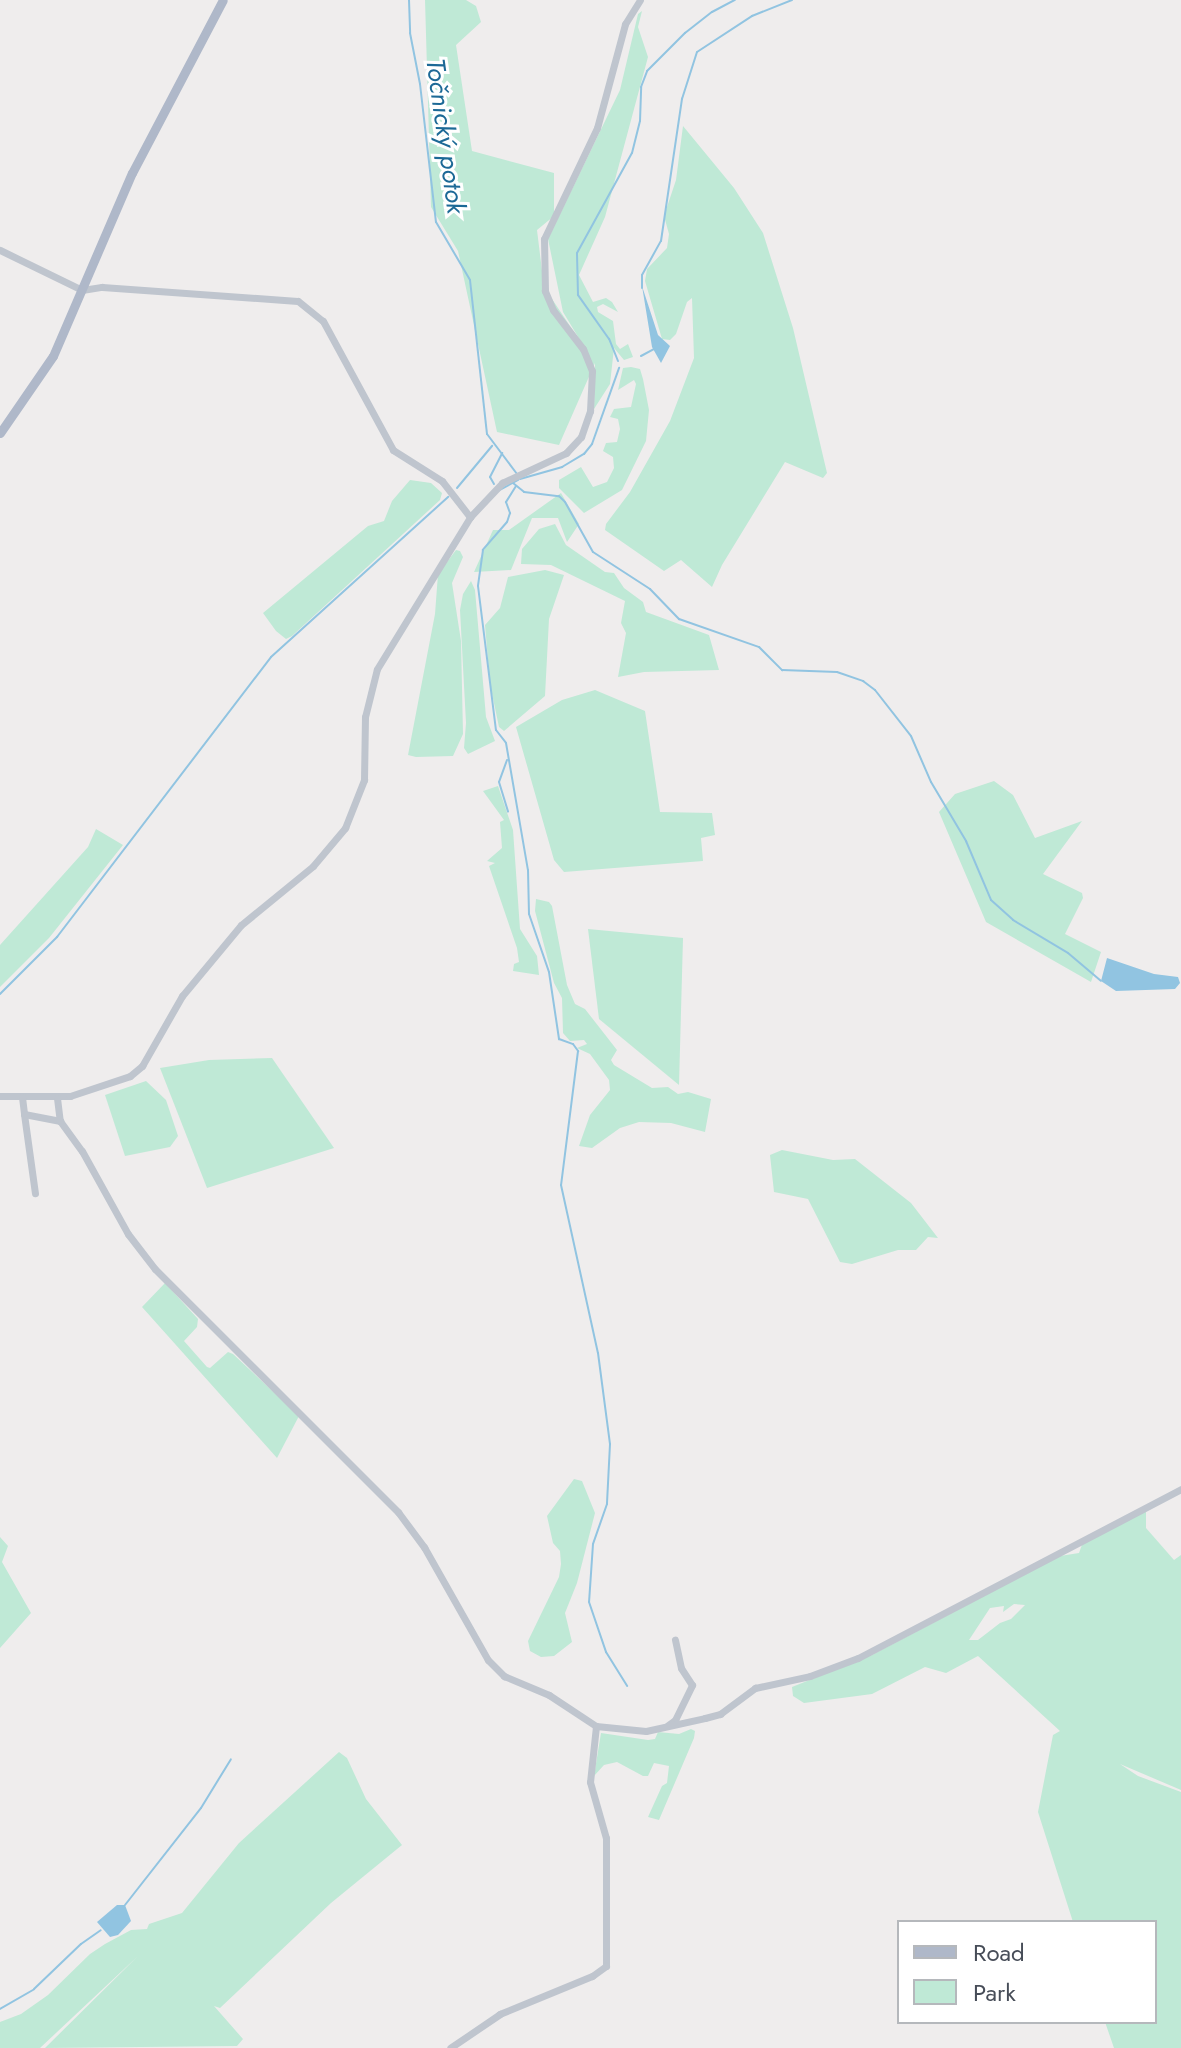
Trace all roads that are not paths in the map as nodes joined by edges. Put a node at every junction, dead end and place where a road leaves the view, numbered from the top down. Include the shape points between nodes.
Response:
1 (223, 0) edge
2 (640, 0) edge
3 (0, 250) edge
4 (82, 290) junction
5 (0, 433) edge
6 (470, 517) junction
7 (0, 1096) edge
8 (22, 1097) junction
9 (57, 1098) junction
10 (24, 1114) junction
11 (60, 1121) junction
12 (35, 1193) dead end
13 (1181, 1489) edge
14 (675, 1640) dead end
15 (596, 1726) junction
16 (667, 1727) junction
17 (450, 2048) edge

1 - 4 main road via 132,173
2 - 6 street via 625,24 597,128 544,239 545,291 588,359 593,379 590,411 575,445 512,477 488,494
3 - 4 street
4 - 5 main road via 53,356
4 - 6 street via 102,287 298,301 323,321 393,450 442,481
6 - 9 street via 377,669 365,717 364,780 354,812 335,843 241,925 182,996 137,1071
7 - 8 street
8 - 9 street
8 - 10 street
9 - 11 street
10 - 11 street
10 - 12 street
11 - 15 street via 155,1269 398,1512 424,1547 488,1660 504,1676 549,1695
13 - 16 street via 885,1646 810,1676 755,1688 720,1714
14 - 16 street via 681,1668 692,1685
15 - 16 street via 632,1731
15 - 17 street via 590,1775 606,1838 606,1966 500,2014

